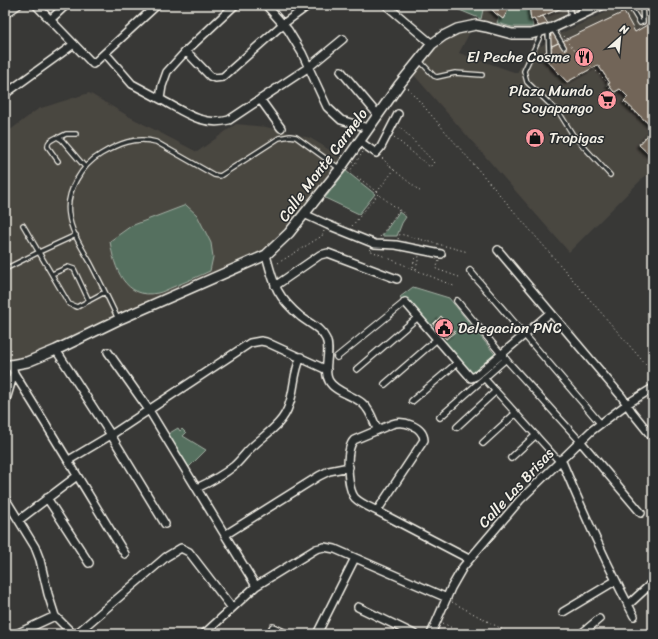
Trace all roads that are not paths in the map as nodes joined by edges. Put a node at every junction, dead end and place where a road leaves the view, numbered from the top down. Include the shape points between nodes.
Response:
1 (18, 5) edge
2 (36, 5) edge
3 (66, 5) edge
4 (157, 5) edge
5 (235, 5) edge
6 (266, 5) edge
7 (308, 5) edge
8 (386, 5) edge
9 (569, 5) edge
10 (601, 5) edge
11 (629, 5) edge
12 (642, 5) edge
13 (581, 9) edge
14 (5, 14) edge
15 (571, 18) junction
16 (50, 20) junction
17 (283, 24) junction
18 (547, 29) junction
19 (343, 39) dead end
20 (74, 44) junction
21 (432, 44) junction
22 (564, 47) dead end
23 (186, 51) junction
24 (550, 51) dead end
25 (105, 53) junction
26 (420, 61) junction
27 (309, 67) junction
28 (341, 71) dead end
29 (482, 75) dead end
30 (5, 94) edge
31 (160, 99) junction
32 (260, 99) junction
33 (378, 115) junction
34 (397, 118) road end
35 (280, 128) dead end
36 (368, 128) junction
37 (76, 134) dead end
38 (60, 138) junction
39 (361, 143) junction
40 (58, 161) dead end
41 (85, 167) junction
42 (340, 169) junction
43 (610, 175) dead end
44 (304, 214) junction
45 (23, 225) dead end
46 (76, 236) junction
47 (498, 250) dead end
48 (39, 252) junction
49 (441, 254) road end
50 (266, 255) junction
51 (5, 269) edge
52 (470, 271) dead end
53 (52, 274) junction
54 (397, 279) dead end
55 (275, 286) junction
56 (106, 292) junction
57 (89, 301) junction
58 (457, 301) dead end
59 (405, 302) joint
60 (550, 313) junction
61 (418, 317) junction
62 (118, 320) junction
63 (524, 336) junction
64 (437, 339) junction
65 (56, 350) junction
66 (108, 352) dead end
67 (337, 357) dead end
68 (504, 357) junction
69 (301, 358) junction
70 (457, 362) junction
71 (10, 368) edge
72 (357, 369) dead end
73 (327, 370) junction
74 (484, 378) junction
75 (385, 384) dead end
76 (653, 388) edge
77 (496, 391) junction
78 (412, 401) dead end
79 (5, 403) edge
80 (627, 404) junction
81 (149, 410) junction
82 (516, 413) junction
83 (440, 417) dead end
84 (600, 424) junction
85 (457, 426) dead end
86 (377, 429) junction
87 (111, 434) junction
88 (536, 435) junction
89 (653, 438) edge
90 (580, 441) junction
91 (483, 444) dead end
92 (511, 458) dead end
93 (69, 460) junction
94 (560, 460) junction
95 (349, 467) junction
96 (77, 476) junction
97 (197, 488) junction
98 (47, 498) junction
99 (6, 502) edge
100 (377, 511) junction
101 (641, 513) dead end
102 (18, 520) junction
103 (165, 524) dead end
104 (225, 535) junction
105 (125, 554) dead end
106 (355, 558) junction
107 (469, 559) junction
108 (89, 563) dead end
109 (615, 581) junction
110 (651, 584) edge
111 (256, 586) junction
112 (653, 592) edge
113 (447, 598) junction
114 (628, 605) junction
115 (232, 608) junction
116 (358, 608) dead end
117 (563, 612) dead end
118 (55, 616) junction
119 (634, 616) dead end
120 (599, 619) dead end
121 (273, 628) dead end
122 (16, 634) edge
123 (75, 634) edge
124 (204, 634) edge
125 (286, 634) edge
126 (317, 634) edge
127 (414, 634) edge
128 (431, 634) edge
129 (582, 634) edge

1 - 14 street
2 - 16 street
3 - 16 street
4 - 25 street
5 - 23 street
6 - 17 street
7 - 17 street
8 - 21 street
9 - 15 lane
10 - 13 street, Calle Monte Carmelo
11 - 12 lane via 642,22
13 - 15 street, Calle Monte Carmelo
15 - 18 street, Calle Monte Carmelo
16 - 20 street
17 - 23 street via 223,77 210,76
17 - 27 street
18 - 21 street, Calle Monte Carmelo via 531,34 512,34 476,25 466,26 442,36
18 - 22 lane
18 - 24 lane
18 - 43 lane via 524,71 527,82 560,114 573,135
19 - 27 street
20 - 25 street via 93,64
20 - 30 street
21 - 26 street, Calle Monte Carmelo
23 - 31 street via 167,72
25 - 31 street via 132,84
26 - 29 lane via 437,77 455,73
26 - 33 street, Calle Monte Carmelo
27 - 32 street
27 - 36 street via 327,107 341,120
28 - 33 street
31 - 32 street via 205,122 214,122 229,120
32 - 35 street
33 - 36 street, Calle Monte Carmelo
34 - 39 street via 376,153
36 - 39 street, Calle Monte Carmelo
37 - 38 lane via 66,134
38 - 40 lane via 57,137 48,144
38 - 41 lane
39 - 42 street, Calle Monte Carmelo
41 - 42 lane via 98,156 118,146 147,139 220,176 279,138 290,136 300,139
41 - 46 lane via 74,187 68,207
42 - 44 street, Calle Monte Carmelo
44 - 49 street via 375,244 396,245
44 - 50 street, Calle Monte Carmelo
45 - 48 lane
46 - 48 lane
46 - 56 lane
47 - 60 street
48 - 51 lane
48 - 53 lane
50 - 55 street
50 - 62 street, Calle Monte Carmelo
52 - 63 street
53 - 57 lane via 69,304 77,307
53 - 57 lane via 68,267 74,269
54 - 55 street via 328,253 320,255
55 - 73 street via 284,302 323,333 328,346
56 - 57 lane
56 - 62 lane
58 - 68 street
59 - 61 street
59 - 67 street
60 - 63 street
60 - 80 street
61 - 64 street
61 - 72 street
62 - 65 street, Calle Monte Carmelo
63 - 68 street
63 - 84 street
64 - 70 street
64 - 75 street
65 - 71 street, Calle Monte Carmelo
65 - 87 street
66 - 81 street
68 - 70 street via 474,378
68 - 74 street
68 - 90 street
69 - 73 street
69 - 81 street via 266,342 254,342
69 - 97 street via 296,367 293,393 280,422 225,473
70 - 78 street
71 - 79 street
71 - 93 street
73 - 86 street via 332,385 366,406
74 - 77 street
74 - 83 street
76 - 80 street, Calle Las Brisas
77 - 82 street
77 - 85 street
80 - 84 street, Calle Las Brisas
80 - 89 street
81 - 87 street
81 - 97 street
82 - 88 street
82 - 91 street
84 - 90 street, Calle Las Brisas
86 - 95 street via 351,443
86 - 100 street via 403,422 419,430 424,440
87 - 93 street
87 - 103 street
88 - 92 street
88 - 94 street
90 - 94 street, Calle Las Brisas
90 - 101 street
93 - 96 street
94 - 107 street, Calle Las Brisas via 520,500
94 - 109 street
95 - 100 street via 350,485 354,496
95 - 104 street via 319,476
96 - 98 street
96 - 105 street
97 - 104 street
98 - 102 street
98 - 108 street
99 - 102 street
100 - 107 street
102 - 118 street via 35,547
104 - 111 street
106 - 111 street via 335,548 320,548
106 - 113 street
106 - 126 street
107 - 113 street, Calle Las Brisas
109 - 114 street
109 - 117 street
110 - 112 street
110 - 114 street
111 - 115 street
113 - 128 street, Calle Las Brisas
114 - 119 street
115 - 123 street via 189,552 181,548 166,557
115 - 124 street
116 - 127 street
118 - 122 street
118 - 123 street
120 - 129 street
121 - 125 street

